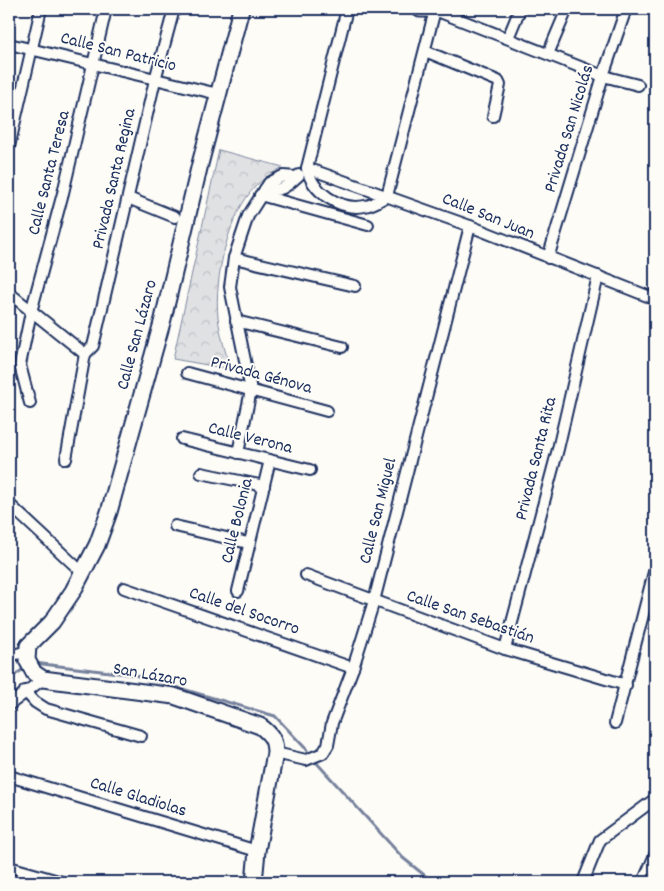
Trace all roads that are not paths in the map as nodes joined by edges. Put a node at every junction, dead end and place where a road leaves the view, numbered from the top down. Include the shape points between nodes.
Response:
1 (41, 9) edge
2 (106, 9) edge
3 (174, 9) edge
4 (241, 9) edge
5 (347, 9) edge
6 (420, 9) edge
7 (520, 9) edge
8 (567, 9) edge
9 (626, 9) edge
10 (437, 10) edge
11 (508, 38) junction
12 (9, 44) edge
13 (32, 48) junction
14 (425, 51) junction
15 (548, 54) junction
16 (94, 64) junction
17 (603, 76) junction
18 (155, 80) junction
19 (638, 85) dead end
20 (218, 94) junction
21 (493, 116) dead end
22 (9, 147) edge
23 (307, 168) junction
24 (262, 192) junction
25 (387, 196) junction
26 (128, 198) junction
27 (175, 217) dead end
28 (368, 225) dead end
29 (470, 226) junction
30 (234, 258) junction
31 (548, 258) junction
32 (598, 276) junction
33 (355, 286) dead end
34 (9, 293) edge
35 (655, 299) edge
36 (31, 312) junction
37 (236, 321) junction
38 (342, 347) dead end
39 (85, 354) junction
40 (187, 373) dead end
41 (250, 390) junction
42 (30, 403) dead end
43 (327, 411) dead end
44 (182, 439) dead end
45 (238, 453) junction
46 (66, 459) dead end
47 (270, 460) junction
48 (310, 470) dead end
49 (201, 473) dead end
50 (264, 486) junction
51 (9, 504) edge
52 (176, 526) dead end
53 (248, 543) junction
54 (655, 568) edge
55 (83, 573) junction
56 (306, 575) dead end
57 (124, 588) dead end
58 (238, 591) dead end
59 (374, 601) junction
60 (505, 649) junction
61 (9, 656) edge
62 (32, 665) junction
63 (353, 668) junction
64 (626, 685) junction
65 (25, 691) junction
66 (9, 705) edge
67 (615, 723) dead end
68 (141, 736) dead end
69 (275, 753) junction
70 (9, 776) edge
71 (655, 799) edge
72 (258, 851) junction
73 (655, 855) edge
74 (9, 867) edge
75 (62, 882) edge
76 (254, 882) edge
77 (582, 882) edge
78 (643, 882) edge

1 - 13 street
2 - 16 street, Calle Santa Teresa
3 - 18 street, Privada Santa Regina
4 - 20 main road, Calle San Lázaro
5 - 23 street
6 - 10 main road
7 - 11 street
8 - 15 street
9 - 17 street, Privada San Nicolás
10 - 11 street
10 - 14 street
11 - 15 street
12 - 13 street, Calle San Patricio
13 - 16 street, Calle San Patricio
13 - 22 street
14 - 21 street via 498,82 500,86
14 - 25 street
15 - 17 street
16 - 18 street, Calle San Patricio
16 - 36 street, Calle Santa Teresa
17 - 19 street
17 - 31 street, Privada San Nicolás
18 - 20 street, Calle San Patricio
18 - 26 street, Privada Santa Regina
20 - 55 main road, Calle San Lázaro via 163,318 109,512
23 - 24 street via 288,186 275,192
23 - 25 street, Calle San Juan
23 - 25 street via 313,185 320,193 345,205 366,206
24 - 28 street
24 - 30 street via 245,223
25 - 29 street, Calle San Juan
26 - 27 street
26 - 39 street, Privada Santa Regina via 93,346
29 - 31 street, Calle San Juan
29 - 59 street, Calle San Miguel
30 - 33 street
30 - 37 street via 230,286
31 - 32 street, Calle San Juan
32 - 35 street, Calle San Juan
32 - 60 street, Privada Santa Rita via 558,449
34 - 36 street
36 - 39 street
36 - 42 street, Calle Santa Teresa via 20,365
37 - 38 street
37 - 41 street
39 - 46 street, Privada Santa Regina
40 - 41 street, Privada Génova
41 - 43 street, Privada Génova
41 - 45 street
44 - 45 street, Calle Verona
45 - 47 street, Calle Verona
47 - 48 street, Calle Verona
47 - 50 street, Calle Bolonia
49 - 50 street
50 - 53 street, Calle Bolonia
51 - 55 street
52 - 53 street
53 - 58 street, Calle Bolonia
54 - 64 street
55 - 62 main road, Calle San Lázaro via 52,622 32,640
56 - 59 street, Calle San Sebastián
57 - 63 street, Calle del Socorro
59 - 60 street, Calle San Sebastián
59 - 63 street, Calle San Miguel
60 - 64 street, Calle San Sebastián
61 - 62 street
62 - 65 street
62 - 69 main road, San Lázaro via 174,696 260,726 272,737
63 - 69 street, Calle San Miguel via 323,753 306,760
64 - 67 street
65 - 66 street
65 - 68 street via 46,709
69 - 72 main road
70 - 72 street, Calle Gladiolas
71 - 77 street via 600,840
72 - 76 main road
73 - 78 street
74 - 75 street

